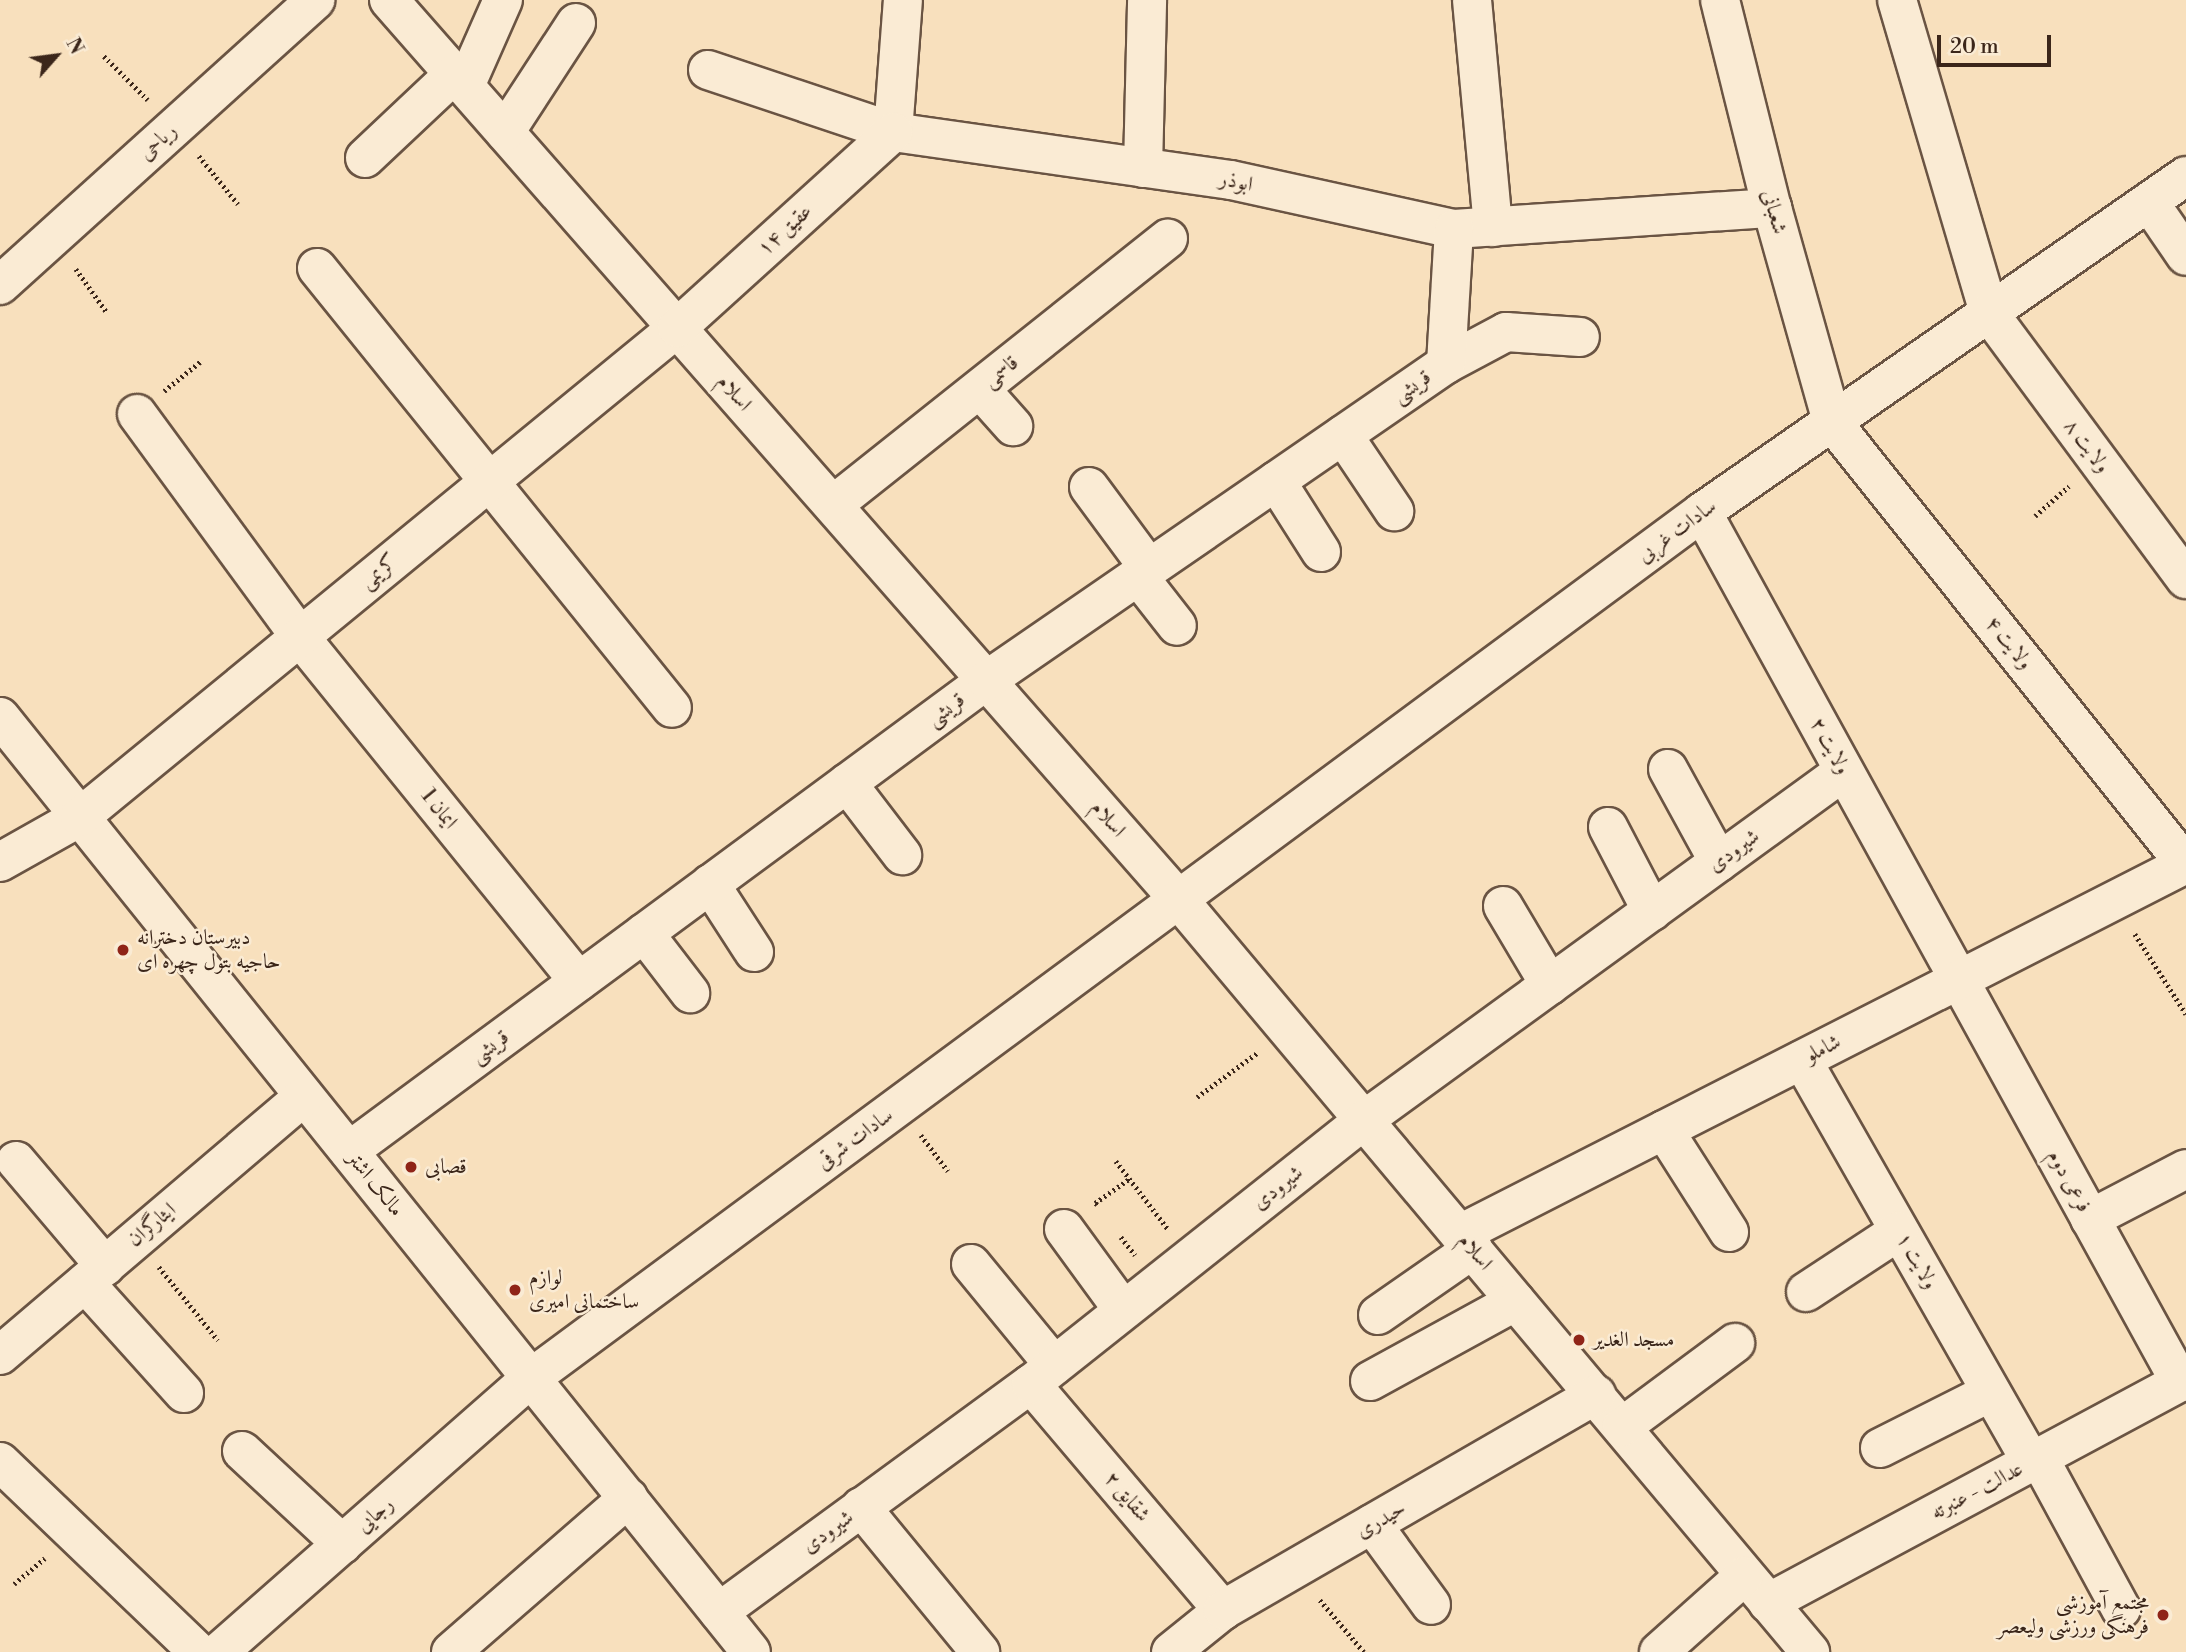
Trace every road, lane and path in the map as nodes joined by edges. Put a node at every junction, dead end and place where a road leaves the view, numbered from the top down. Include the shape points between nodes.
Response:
1 (315, 0) edge
2 (389, 0) edge
3 (503, 0) edge
4 (903, 0) edge
5 (1147, 0) edge
6 (1472, 0) edge
7 (1720, 0) edge
8 (1897, 0) edge
9 (576, 23) dead end
10 (104, 56) dead end
11 (708, 69) dead end
12 (460, 80) junction
13 (175, 127) junction
14 (505, 132) junction
15 (893, 132) junction
16 (365, 158) dead end
17 (1143, 168) junction
18 (2186, 176) edge
19 (2149, 202) junction
20 (238, 204) dead end
21 (1772, 208) junction
22 (1493, 227) junction
23 (1454, 229) junction
24 (53, 237) junction
25 (1168, 239) dead end
26 (2186, 256) edge
27 (317, 268) dead end
28 (0, 285) edge
29 (106, 311) dead end
30 (1989, 313) junction
31 (677, 328) junction
32 (1580, 337) dead end
33 (1446, 364) junction
34 (980, 389) junction
35 (136, 414) dead end
36 (1832, 422) junction
37 (1013, 426) dead end
38 (1343, 435) junction
39 (1276, 481) junction
40 (488, 483) junction
41 (1089, 487) dead end
42 (833, 505) junction
43 (1394, 510) dead end
44 (1702, 512) junction
45 (1321, 552) dead end
46 (1144, 572) junction
47 (2186, 579) edge
48 (1177, 626) dead end
49 (299, 637) junction
50 (987, 680) junction
51 (672, 708) dead end
52 (0, 717) edge
53 (1668, 768) dead end
54 (1844, 771) junction
55 (847, 783) junction
56 (80, 817) junction
57 (1608, 827) dead end
58 (902, 855) dead end
59 (0, 862) edge
60 (1719, 862) junction
61 (2186, 864) edge
62 (710, 884) junction
63 (1179, 900) junction
64 (2113, 901) junction
65 (1503, 906) dead end
66 (1652, 911) junction
67 (645, 933) junction
68 (754, 952) dead end
69 (579, 981) junction
70 (1957, 981) junction
71 (1550, 985) junction
72 (690, 993) dead end
73 (2186, 1014) edge
74 (1289, 1030) junction
75 (1802, 1060) junction
76 (304, 1096) junction
77 (1197, 1097) dead end
78 (1364, 1120) junction
79 (1664, 1130) junction
80 (349, 1151) junction
81 (16, 1161) dead end
82 (1116, 1161) dead end
83 (2186, 1169) edge
84 (1129, 1179) junction
85 (1103, 1213) dead end
86 (2090, 1219) junction
87 (1064, 1229) dead end
88 (1899, 1231) junction
89 (1729, 1232) dead end
90 (1118, 1233) dead end
91 (136, 1239) junction
92 (1466, 1242) junction
93 (1190, 1258) junction
94 (971, 1264) dead end
95 (95, 1274) junction
96 (1157, 1283) junction
97 (1806, 1292) dead end
98 (1516, 1301) junction
99 (1123, 1310) junction
100 (1378, 1315) dead end
101 (218, 1340) dead end
102 (1735, 1343) dead end
103 (0, 1354) edge
104 (1042, 1374) junction
105 (531, 1378) junction
106 (2183, 1380) edge
107 (1370, 1381) dead end
108 (1991, 1392) junction
109 (184, 1394) dead end
110 (1596, 1395) junction
111 (1622, 1427) junction
112 (1880, 1448) dead end
113 (243, 1451) dead end
114 (2036, 1460) junction
115 (0, 1462) edge
116 (628, 1498) junction
117 (861, 1507) junction
118 (1372, 1524) junction
119 (342, 1544) junction
120 (1295, 1569) junction
121 (1756, 1590) junction
122 (1431, 1605) dead end
123 (2121, 1609) dead end
124 (1223, 1610) junction
125 (719, 1612) junction
126 (198, 1652) edge
127 (219, 1652) edge
128 (451, 1652) edge
129 (751, 1652) edge
130 (980, 1652) edge
131 (1171, 1652) edge
132 (1363, 1652) edge
133 (1659, 1652) edge
134 (1810, 1652) edge

1 - 13 street, ریاحی
2 - 12 street, اسلام
3 - 12 street
4 - 15 street
5 - 17 street
6 - 22 street
7 - 21 street, شعبانی
8 - 30 street
9 - 14 street
10 - 13 path
11 - 15 street, ابوذر
12 - 14 street, اسلام
12 - 16 street
13 - 20 path
13 - 24 street, ریاحی
14 - 31 street, اسلام
15 - 17 street, ابوذر
15 - 31 street, عقیق ۱۴
17 - 23 street, ابوذر via 1231,180
18 - 19 street, سادات غربی
19 - 26 street
19 - 30 street, سادات غربی
21 - 22 street, ابوذر
21 - 36 street, شعبانی
22 - 23 street, ابوذر
23 - 33 street, قریشی
24 - 28 street, ریاحی
24 - 29 path
25 - 34 street, قاسمی
27 - 40 street
30 - 36 street, سادات غربی
30 - 47 street, ولایت ۸
31 - 40 street, کریمی
31 - 42 street, اسلام
32 - 33 street via 1506,332
33 - 38 street, قریشی
34 - 37 street
34 - 42 street, قاسمی
35 - 49 street, ایمان 1
36 - 44 street, سادات غربی
36 - 61 street, ولایت ۴
38 - 39 street, قریشی
38 - 43 street
39 - 45 street
39 - 46 street, قریشی
40 - 49 street, کریمی
40 - 51 street
41 - 46 street
42 - 50 street, اسلام
44 - 54 street, ولایت ۲
44 - 63 street, سادات غربی
46 - 48 street
46 - 50 street, قریشی
49 - 56 street, کریمی
49 - 69 street, ایمان 1
50 - 55 street, قریشی
50 - 63 street, اسلام
52 - 56 street, مالک اشتر
53 - 60 street
54 - 60 street, شیرودی
54 - 70 street, ولایت ۲
55 - 58 street
55 - 62 street, قریشی
56 - 59 street, کریمی
56 - 76 street, مالک اشتر
57 - 66 street
60 - 66 street, شیرودی
61 - 64 street, شاملو
62 - 67 street, قریشی
62 - 68 street
63 - 74 street, اسلام
63 - 105 street, سادات شرقی
64 - 70 street, شاملو
64 - 73 path
65 - 71 street
66 - 71 street, شیرودی
67 - 69 street, قریشی
67 - 72 street
69 - 80 street, قریشی
70 - 75 street, شاملو
70 - 86 street, فرعی دوم
71 - 78 street, شیرودی
74 - 77 path
74 - 78 street, اسلام
75 - 79 street, شاملو
75 - 88 street, ولایت ۱
76 - 80 street, مالک اشتر
76 - 91 street, ایثارگران
78 - 92 street, اسلام
78 - 93 street, شیرودی
79 - 89 street
79 - 92 street, شاملو
80 - 105 street, مالک اشتر
81 - 95 street
82 - 84 path
83 - 86 street
84 - 85 path via 1095,1203
84 - 93 path
86 - 106 street, فرعی دوم
87 - 99 street
88 - 97 street
88 - 108 street, ولایت ۱
90 - 96 path
91 - 95 street, ایثارگران
91 - 101 path
92 - 98 street, اسلام
92 - 100 street, شاملو
93 - 96 street, شیرودی
94 - 104 street, شقایق ۲
95 - 103 street, ایثارگران
95 - 109 street
96 - 99 street, شیرودی
98 - 107 street
98 - 110 street, اسلام
99 - 104 street, شیرودی
102 - 111 street
104 - 117 street, شیرودی
104 - 124 street, شقایق ۲
105 - 116 street, مالک اشتر
105 - 119 street, رجایی
106 - 114 street, عدالت - عنبرته
108 - 112 street
108 - 114 street, ولایت ۱
110 - 111 street, اسلام
110 - 118 street, حیدری
111 - 121 street, اسلام
113 - 119 street
114 - 121 street, عدالت - عنبرته
114 - 123 street, ولایت ۱
115 - 126 street
116 - 125 street, مالک اشتر
116 - 128 street
117 - 125 street, شیرودی
117 - 130 street
118 - 120 street, حیدری
118 - 122 street
119 - 127 street, رجایی
120 - 124 street, حیدری
120 - 132 path
121 - 133 street, عدالت - عنبرته
121 - 134 street, اسلام
124 - 131 street, حیدری
125 - 129 street, مالک اشتر

